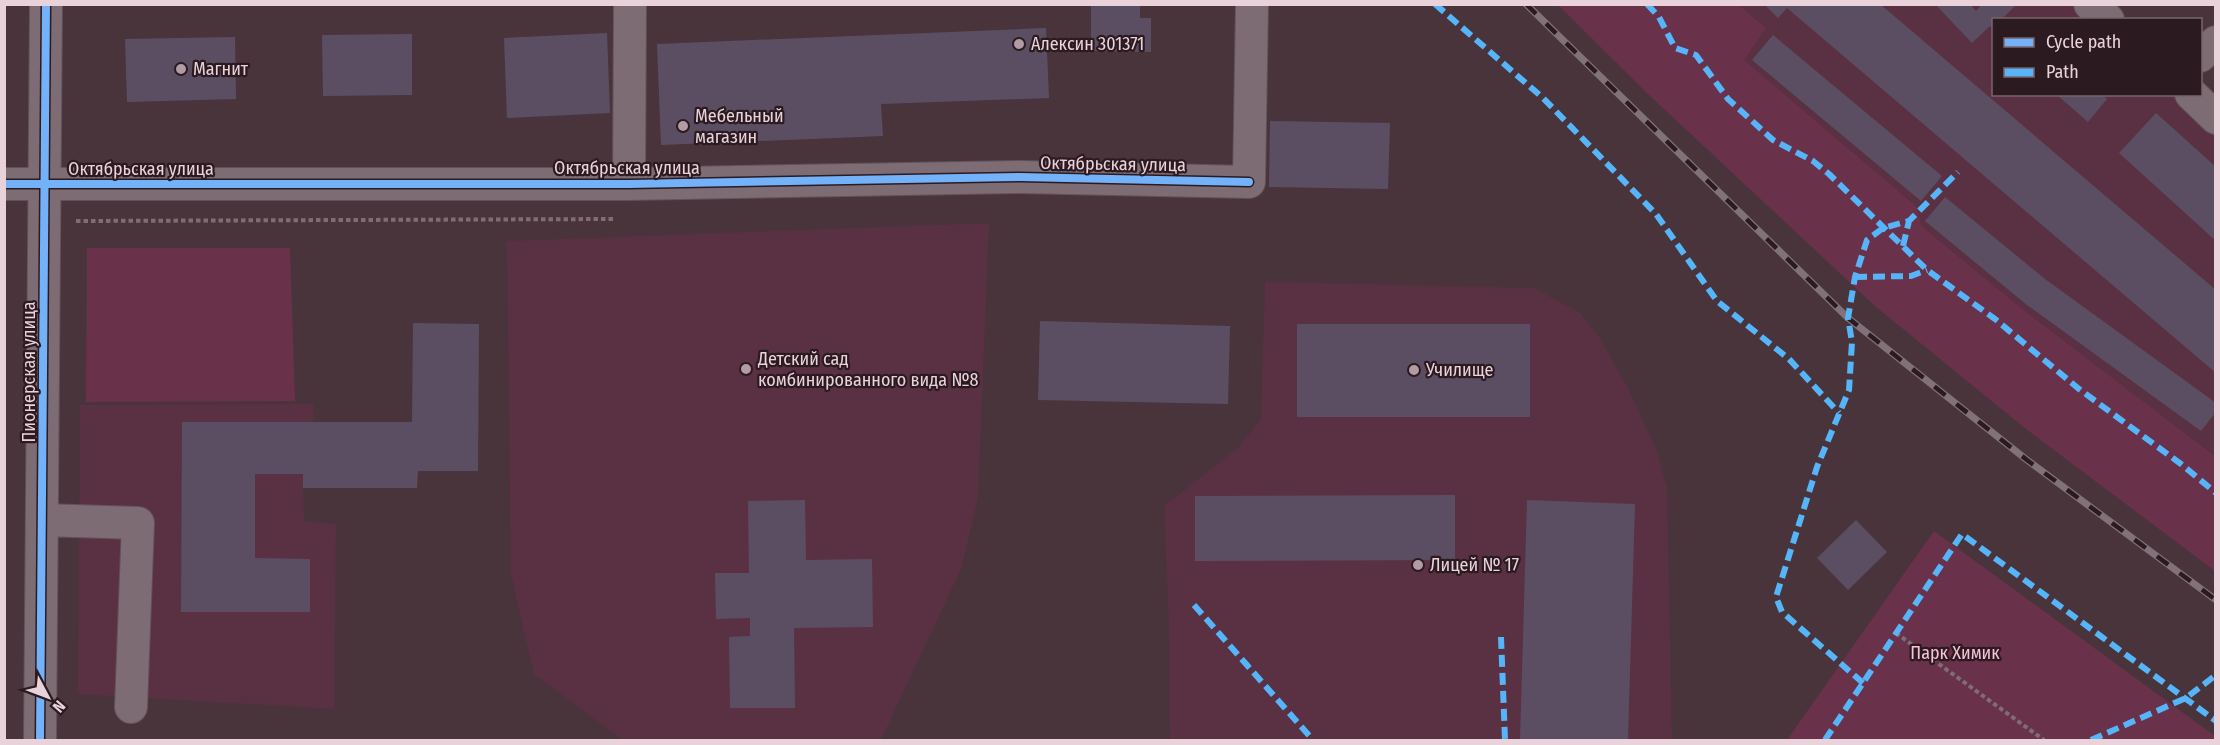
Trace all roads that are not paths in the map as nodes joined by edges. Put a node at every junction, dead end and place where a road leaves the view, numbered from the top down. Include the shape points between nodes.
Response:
1 (46, 4) edge
2 (630, 4) edge
3 (1252, 4) edge
4 (2090, 4) edge
5 (2106, 18) edge
6 (2216, 42) edge
7 (2202, 54) edge
8 (2194, 96) edge
9 (2216, 118) edge
10 (629, 183) junction
11 (4, 184) edge
12 (45, 184) junction
13 (43, 520) junction
14 (131, 707) dead end
15 (40, 741) edge

1 - 12 street, Пионерская улица
2 - 10 street
3 - 10 street, Октябрьская улица via 1249,182 1020,177
4 - 5 street
6 - 7 street
8 - 9 street
10 - 12 street, Октябрьская улица
11 - 12 street, Октябрьская улица
12 - 13 street, Пионерская улица
13 - 14 street via 138,524
13 - 15 street, Пионерская улица

